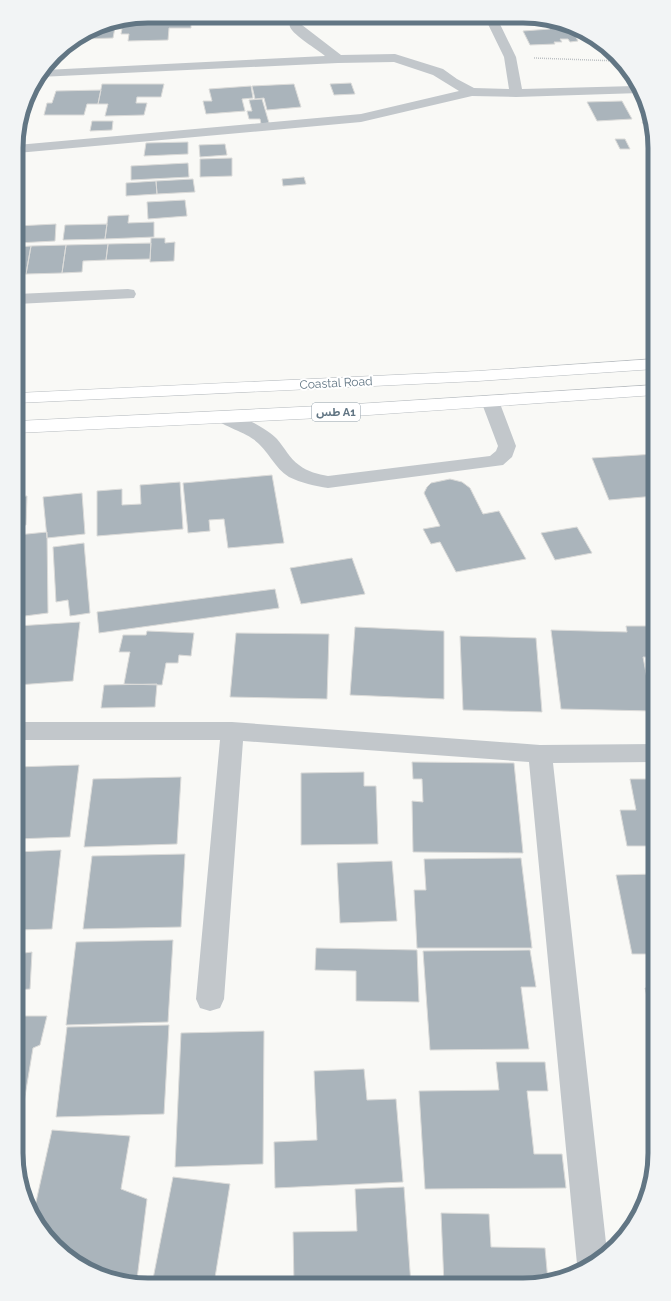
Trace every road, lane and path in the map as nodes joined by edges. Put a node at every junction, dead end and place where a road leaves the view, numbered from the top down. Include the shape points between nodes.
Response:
1 (296, 23) edge
2 (494, 23) edge
3 (510, 57) junction
4 (338, 59) junction
5 (611, 60) edge
6 (48, 74) edge
7 (633, 90) edge
8 (472, 92) junction
9 (516, 93) junction
10 (23, 148) edge
11 (128, 294) dead end
12 (23, 299) edge
13 (648, 364) edge
14 (478, 376) junction
15 (648, 390) edge
16 (23, 398) edge
17 (490, 401) junction
18 (222, 417) junction
19 (23, 427) edge
20 (232, 731) junction
21 (23, 732) edge
22 (648, 753) edge
23 (540, 754) junction
24 (210, 999) dead end
25 (592, 1257) edge

1 - 4 street via 304,34
2 - 3 street
3 - 5 path
3 - 9 street
4 - 6 street
4 - 8 street via 395,58 438,72
7 - 9 street
8 - 9 street
8 - 10 street via 361,118
11 - 12 street
13 - 14 highway, Coastal Road
14 - 16 highway, Coastal Road
14 - 17 highway
15 - 17 highway, طس A1
17 - 18 highway, طس A1
17 - 18 street via 507,446 505,453 496,461 328,482 314,480 296,472 283,462 268,442 258,434 242,424
18 - 19 highway, طس A1
20 - 21 street
20 - 23 street
20 - 24 street
22 - 23 street
23 - 25 street

